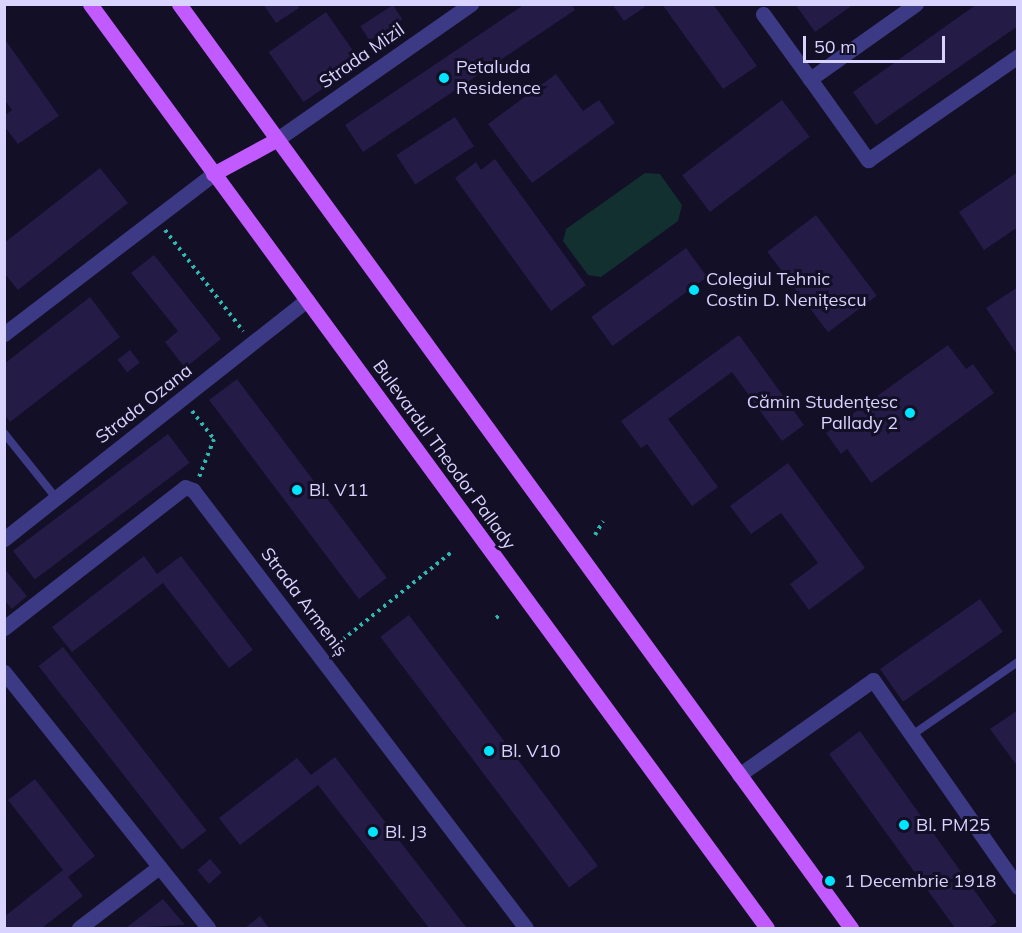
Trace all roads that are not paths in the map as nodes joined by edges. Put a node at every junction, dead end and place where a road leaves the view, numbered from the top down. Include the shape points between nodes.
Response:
1 (90, 4) edge
2 (179, 4) edge
3 (471, 4) edge
4 (916, 4) edge
5 (763, 14) dead end
6 (1017, 56) edge
7 (810, 79) junction
8 (276, 140) junction
9 (213, 174) junction
10 (307, 300) junction
11 (4, 334) edge
12 (4, 433) edge
13 (56, 498) junction
14 (4, 539) edge
15 (4, 628) edge
16 (1017, 662) edge
17 (8, 682) edge
18 (912, 735) junction
19 (739, 775) junction
20 (159, 867) junction
21 (1017, 887) edge
22 (79, 928) edge
23 (208, 928) edge
24 (526, 928) edge
25 (767, 928) edge
26 (850, 928) edge

1 - 9 main road, Bulevardul Theodor Pallady
2 - 8 main road
3 - 8 street, Strada Mizil
4 - 7 street
5 - 7 street
6 - 7 street via 868,160
8 - 9 main road
8 - 19 main road
9 - 10 main road, Bulevardul Theodor Pallady
9 - 11 street
10 - 13 street, Strada Ozana
10 - 25 main road, Bulevardul Theodor Pallady
12 - 13 lane
13 - 14 street, Strada Ozana
15 - 24 street, Strada Armeniș via 185,487 194,490
16 - 18 lane
17 - 20 street
18 - 19 street via 873,680
18 - 21 street
19 - 26 main road
20 - 22 street
20 - 23 street

